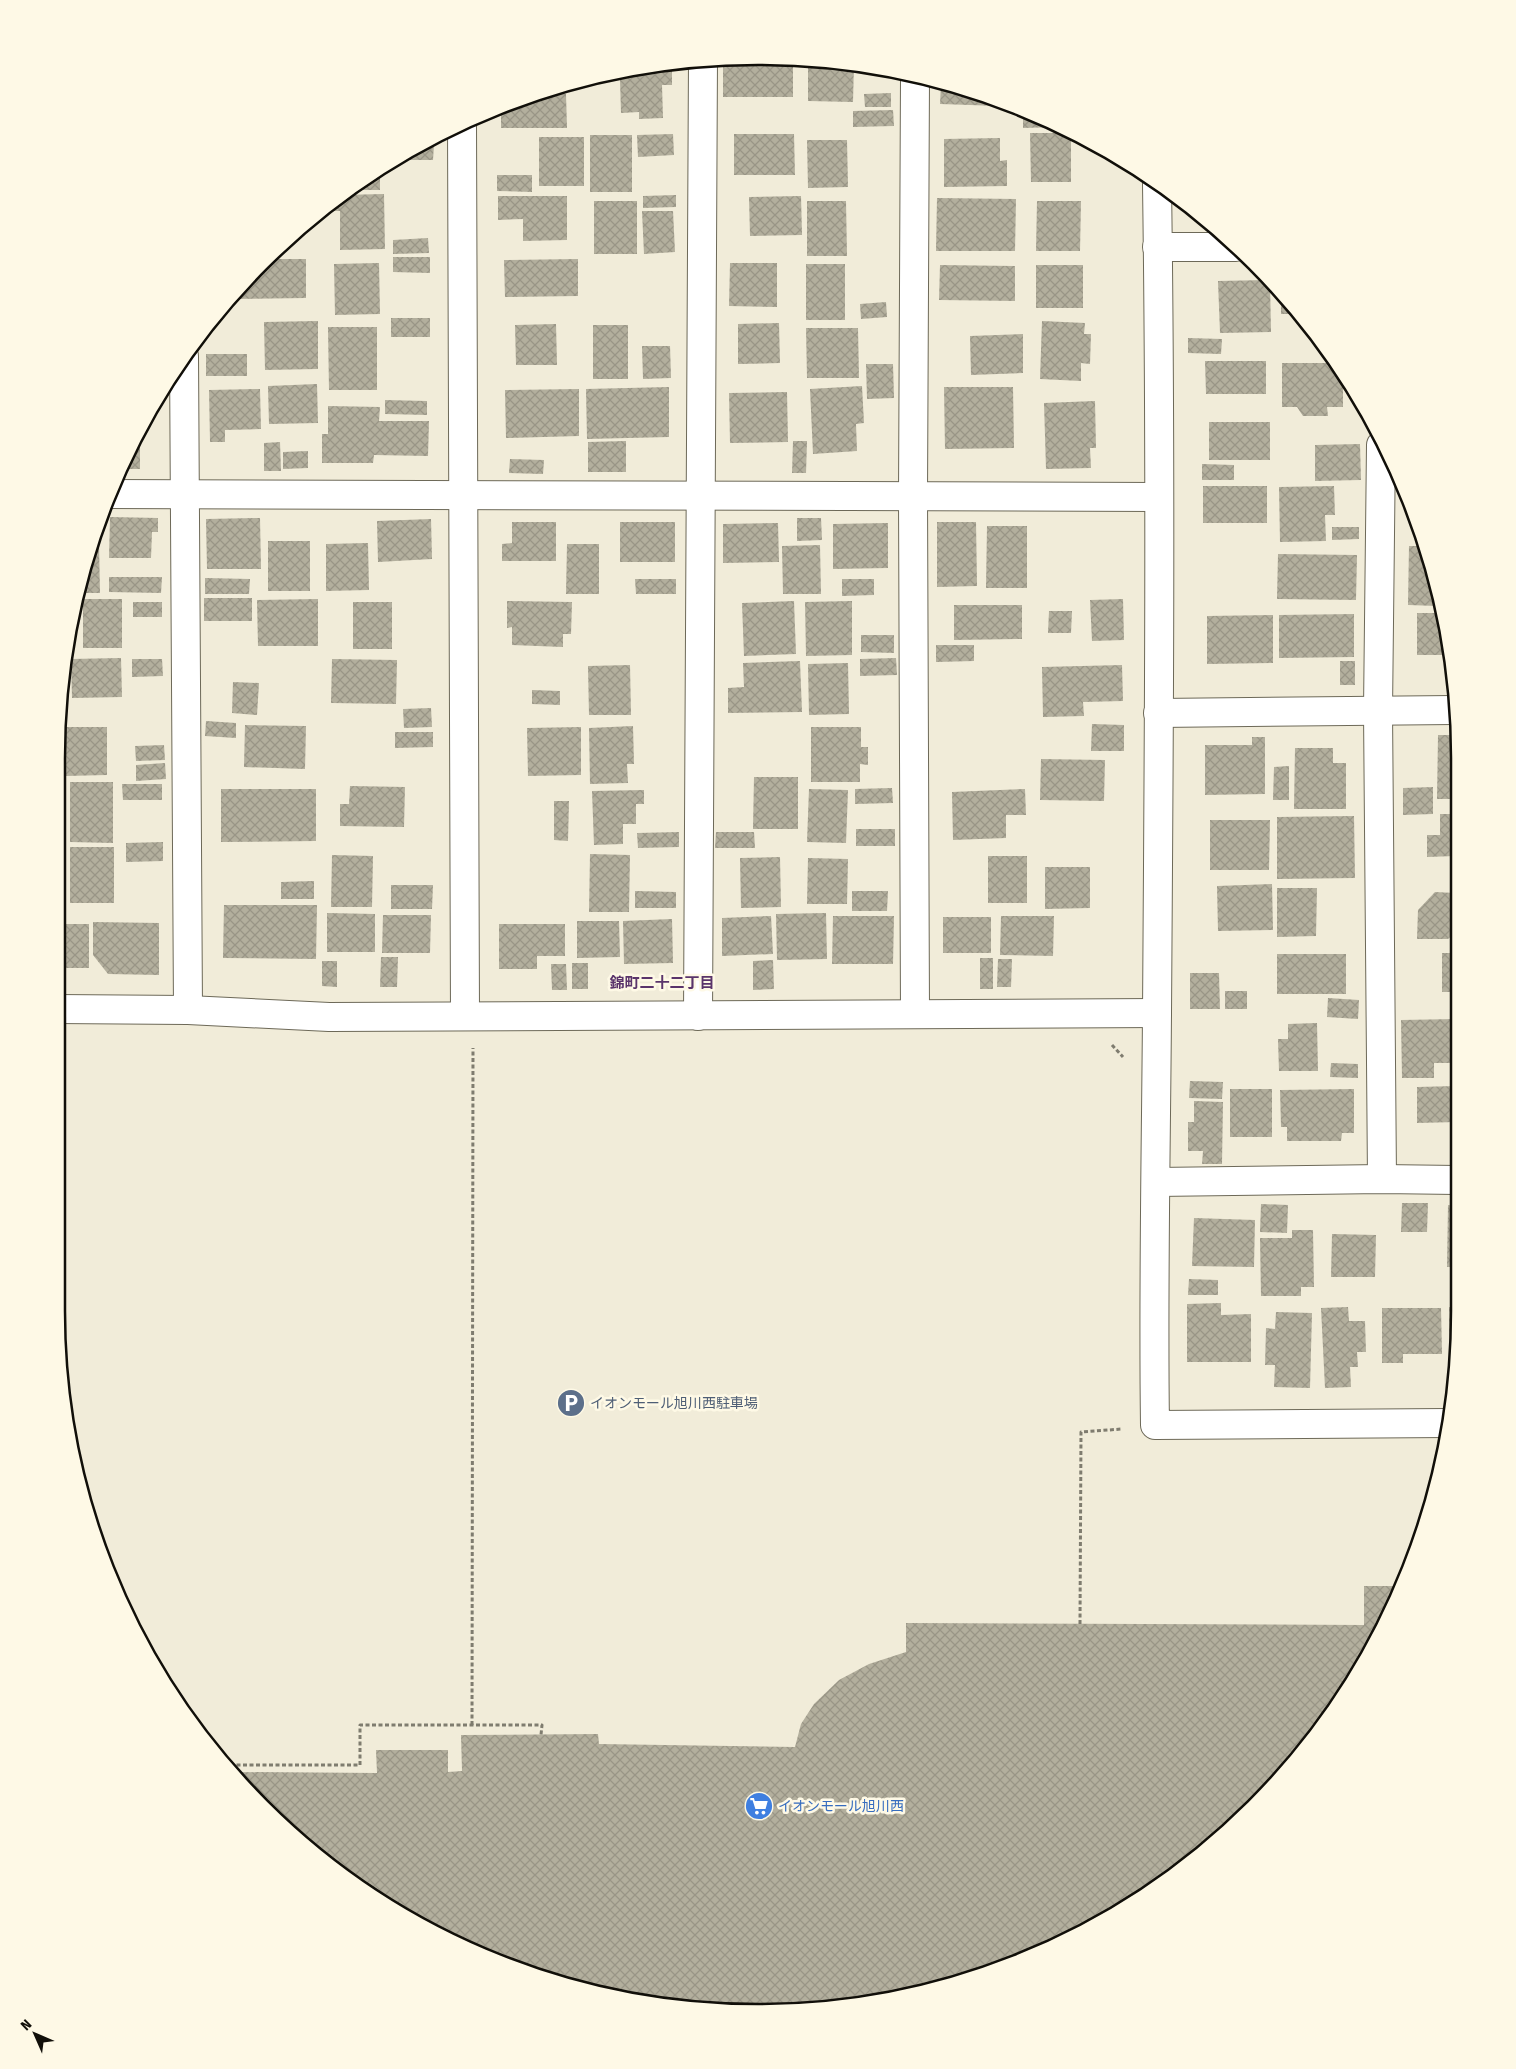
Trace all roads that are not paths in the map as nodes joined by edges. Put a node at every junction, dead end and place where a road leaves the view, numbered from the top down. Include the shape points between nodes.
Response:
1 (703, 67) edge
2 (915, 83) edge
3 (462, 131) edge
4 (1156, 191) edge
5 (1158, 247) junction
6 (1226, 247) edge
7 (184, 370) edge
8 (1381, 453) edge
9 (118, 494) edge
10 (185, 494) junction
11 (464, 495) junction
12 (701, 495) junction
13 (913, 496) junction
14 (1159, 497) junction
15 (1450, 710) edge
16 (1378, 711) junction
17 (1158, 713) junction
18 (65, 1009) edge
19 (188, 1010) junction
20 (915, 1012) junction
21 (1157, 1012) junction
22 (465, 1015) junction
23 (698, 1016) junction
24 (1382, 1179) junction
25 (1451, 1180) edge
26 (1156, 1182) junction
27 (1442, 1423) edge

1 - 12 street
2 - 13 street
3 - 11 street
4 - 5 street
5 - 6 street
5 - 14 street
7 - 10 street
8 - 16 street
9 - 10 street
10 - 11 street
10 - 19 street
11 - 12 street
11 - 22 street
12 - 13 street
12 - 23 street
13 - 14 street
13 - 20 street
14 - 17 street
15 - 16 street
16 - 17 street
16 - 24 street
17 - 21 street
18 - 19 street
19 - 22 street via 329,1017
20 - 21 street
20 - 23 street
21 - 26 street
22 - 23 street
24 - 25 street
24 - 26 street
26 - 27 street via 1153,1285 1155,1425

